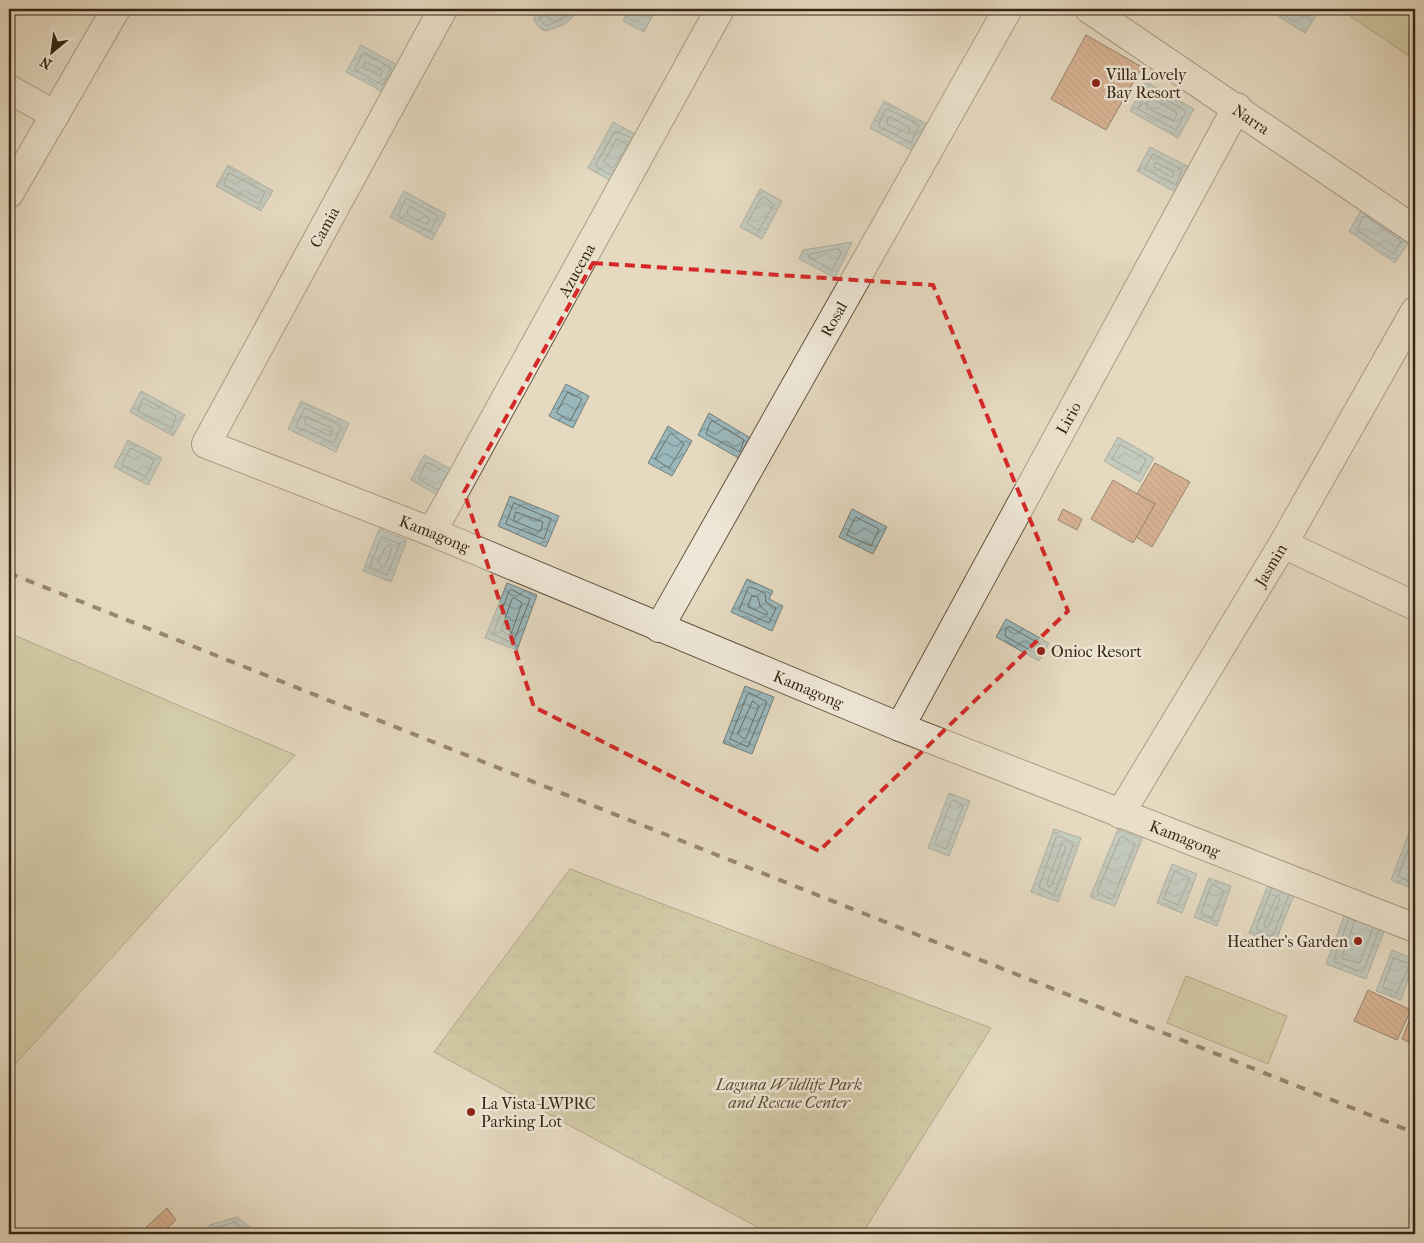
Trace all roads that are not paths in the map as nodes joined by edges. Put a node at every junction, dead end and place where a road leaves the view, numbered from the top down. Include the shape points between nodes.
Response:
1 (116, 9) edge
2 (443, 9) edge
3 (720, 9) edge
4 (1008, 9) edge
5 (1089, 9) edge
6 (9, 89) edge
7 (1237, 108) junction
8 (55, 115) junction
9 (9, 194) edge
10 (1415, 230) edge
11 (1415, 311) edge
12 (206, 444) joint
13 (432, 532) junction
14 (1283, 544) junction
15 (1415, 606) edge
16 (659, 628) junction
17 (900, 727) junction
18 (1120, 814) junction
19 (1415, 928) edge

1 - 8 street
2 - 12 street, Camia
3 - 13 street, Azucena
4 - 16 street, Rosal
5 - 7 street, Narra
6 - 8 street
7 - 10 street, Narra
7 - 17 street, Lirio
8 - 9 street
11 - 14 street, Jasmin
12 - 13 street, Kamagong
13 - 16 street, Kamagong
14 - 15 street
14 - 18 street, Jasmin
16 - 17 street, Kamagong
17 - 18 street, Kamagong
18 - 19 street, Kamagong

